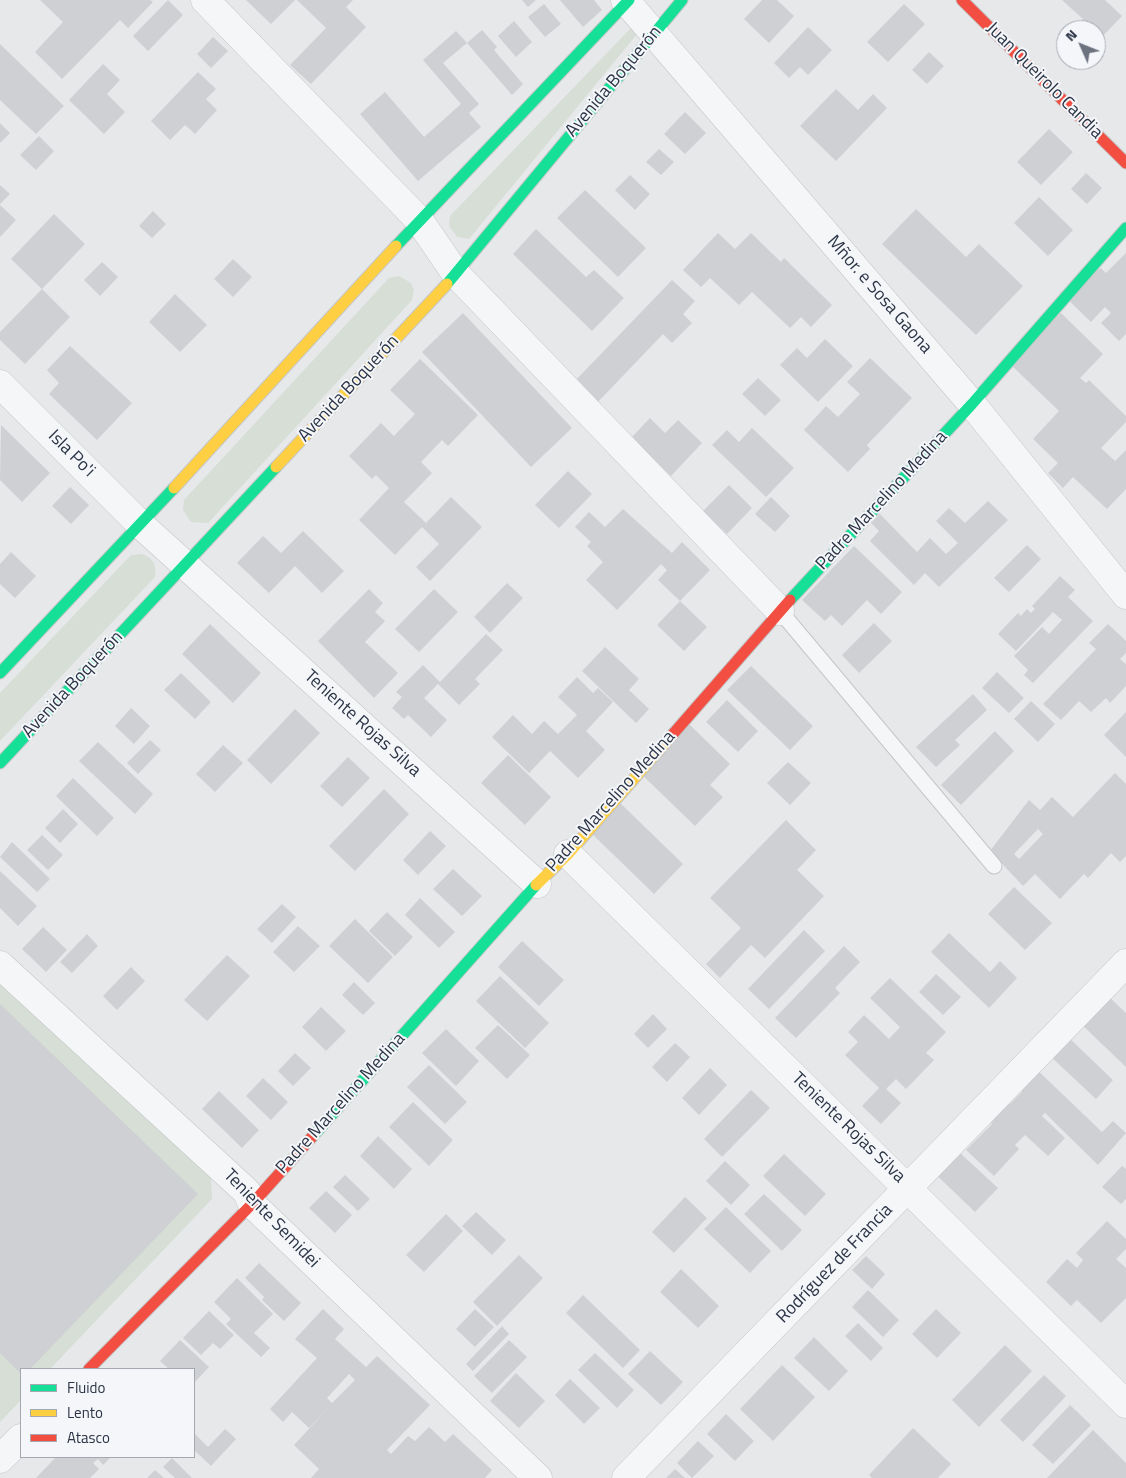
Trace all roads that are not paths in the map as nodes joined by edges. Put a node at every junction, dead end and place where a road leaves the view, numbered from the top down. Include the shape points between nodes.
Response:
1 (205, 0) edge
2 (682, 0) edge
3 (962, 0) edge
4 (627, 1) edge
5 (654, 33) junction
6 (1126, 163) edge
7 (419, 220) junction
8 (1126, 228) edge
9 (456, 274) junction
10 (0, 384) edge
11 (972, 404) junction
12 (141, 525) junction
13 (187, 564) junction
14 (1126, 595) edge
15 (780, 611) junction
16 (0, 673) edge
17 (0, 763) edge
18 (568, 854) junction
19 (994, 866) dead end
20 (537, 884) junction
21 (1126, 963) edge
22 (0, 965) edge
23 (908, 1188) junction
24 (252, 1204) junction
25 (90, 1368) edge
26 (1126, 1404) edge
27 (20, 1439) edge
28 (0, 1459) edge
29 (538, 1478) edge
30 (626, 1478) edge

1 - 7 street
2 - 5 street, Avenida Boquerón
3 - 6 street, Juan Queirolo Candia
4 - 5 street, Mñor. e Sosa Gaona
4 - 7 street
5 - 9 street, Avenida Boquerón
5 - 11 street, Mñor. e Sosa Gaona
7 - 9 street
7 - 12 street
8 - 11 street, Padre Marcelino Medina
9 - 13 street, Avenida Boquerón
9 - 15 street
10 - 12 street, Isla Po'i
11 - 14 street, Mñor. e Sosa Gaona
11 - 15 street, Padre Marcelino Medina
12 - 13 street, Isla Po'i
12 - 16 street
13 - 17 street, Avenida Boquerón
13 - 20 street, Teniente Rojas Silva
15 - 18 street, Padre Marcelino Medina
15 - 19 lane
18 - 20 street, Padre Marcelino Medina
18 - 23 street, Teniente Rojas Silva
20 - 24 street, Padre Marcelino Medina
21 - 23 street, Rodríguez de Francia
22 - 24 street, Teniente Semidei via 247,1192
23 - 26 street, Teniente Rojas Silva
23 - 30 street, Rodríguez de Francia
24 - 25 street, Padre Marcelino Medina
24 - 29 street, Teniente Semidei
27 - 28 street

